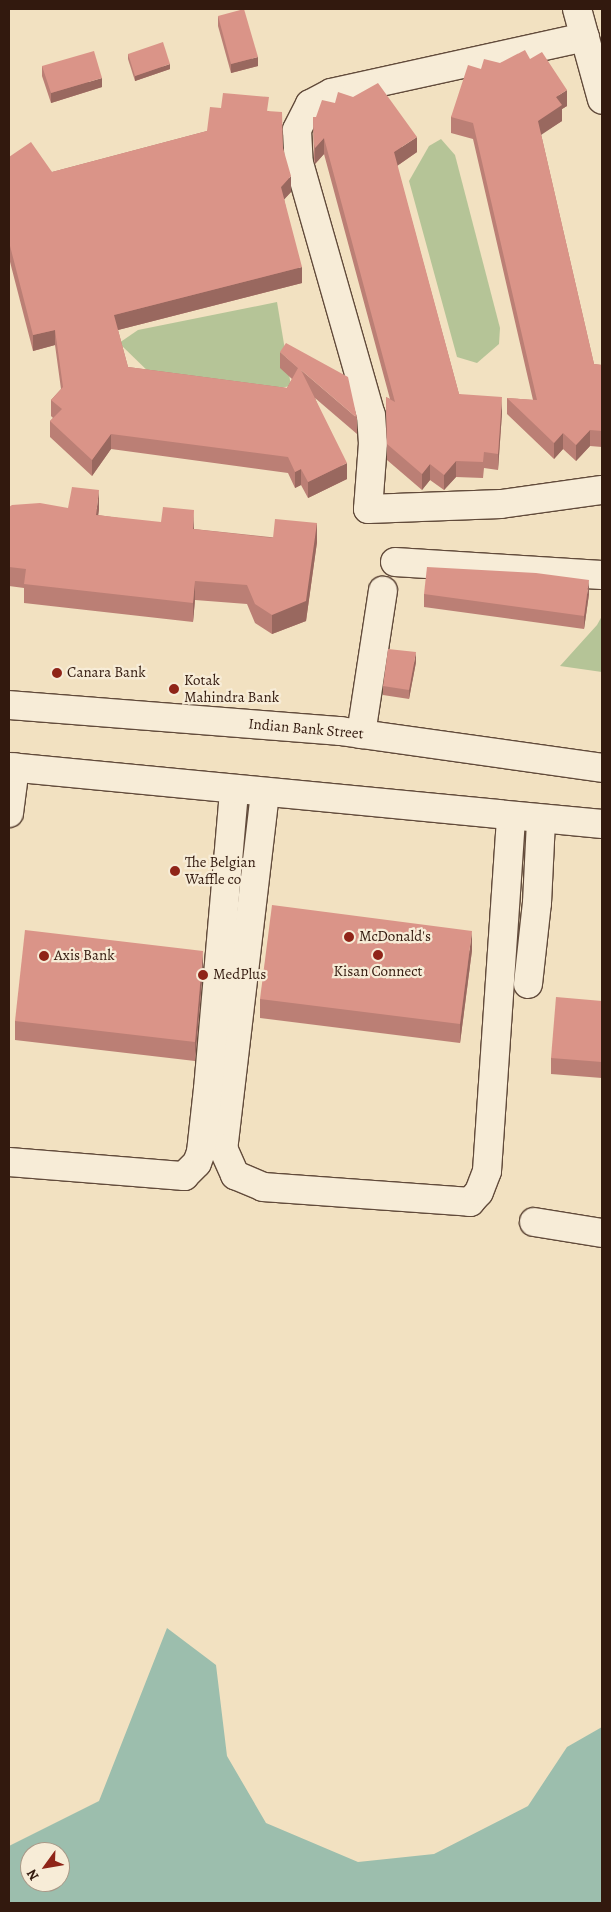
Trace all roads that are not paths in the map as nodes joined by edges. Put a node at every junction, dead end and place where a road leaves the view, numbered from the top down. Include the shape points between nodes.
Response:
1 (577, 9) edge
2 (585, 37) junction
3 (600, 86) edge
4 (602, 490) edge
5 (395, 562) dead end
6 (602, 575) edge
7 (383, 591) dead end
8 (9, 705) edge
9 (361, 734) junction
10 (12, 767) edge
11 (602, 768) edge
12 (234, 789) junction
13 (265, 793) junction
14 (9, 812) edge
15 (511, 817) junction
16 (541, 820) junction
17 (602, 824) edge
18 (528, 984) dead end
19 (9, 1162) edge
20 (534, 1222) dead end
21 (602, 1233) edge

1 - 2 street
2 - 3 street
2 - 4 street via 330,93 310,104 297,130 299,163 371,416 373,443 368,509 501,504
5 - 6 street
7 - 9 street
8 - 9 street, Indian Bank Street
9 - 11 street, Indian Bank Street
10 - 12 street
10 - 14 street
12 - 13 street
12 - 19 street via 208,1089 197,1163 184,1176
13 - 15 street
13 - 15 street via 223,1148 235,1175 264,1187 470,1202 479,1192 487,1171
15 - 16 street
16 - 17 street
16 - 18 street via 537,903
20 - 21 street

